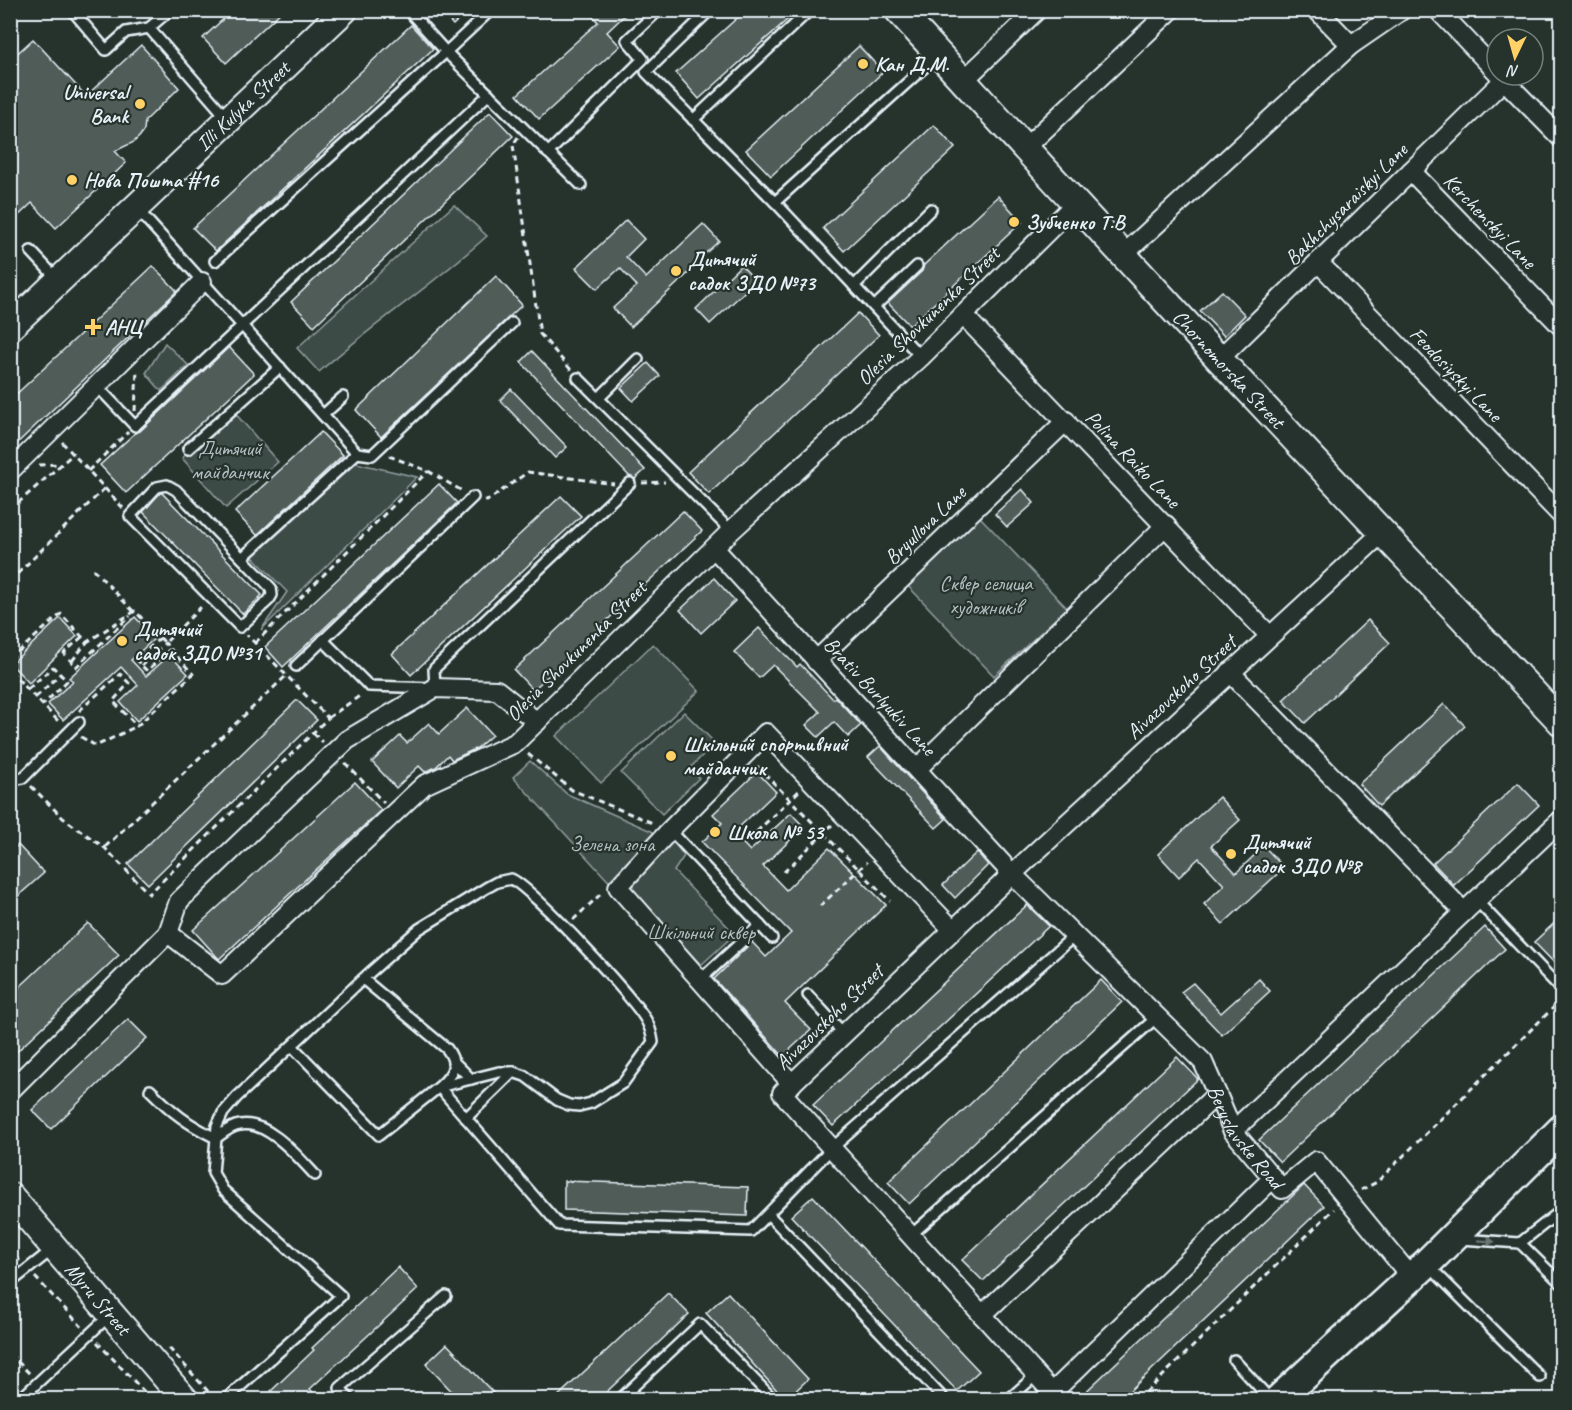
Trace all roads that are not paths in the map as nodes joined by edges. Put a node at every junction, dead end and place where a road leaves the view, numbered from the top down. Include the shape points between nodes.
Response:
1 (72, 10) edge
2 (170, 10) edge
3 (344, 10) edge
4 (408, 10) edge
5 (491, 10) edge
6 (659, 10) edge
7 (710, 10) edge
8 (810, 10) edge
9 (898, 10) edge
10 (1037, 10) edge
11 (1171, 10) edge
12 (1317, 10) edge
13 (1402, 10) edge
14 (1438, 10) edge
15 (149, 28) junction
16 (1352, 45) junction
17 (446, 52) junction
18 (938, 55) junction
19 (1485, 60) edge
20 (962, 82) junction
21 (1490, 87) edge
22 (1511, 87) edge
23 (489, 94) junction
24 (228, 120) junction
25 (693, 120) junction
26 (1562, 139) edge
27 (1024, 148) junction
28 (548, 153) junction
29 (1411, 171) junction
30 (581, 185) dead end
31 (775, 202) junction
32 (1075, 204) junction
33 (136, 208) junction
34 (931, 209) dead end
35 (31, 251) dead end
36 (1123, 255) junction
37 (216, 261) dead end
38 (1319, 263) junction
39 (916, 266) dead end
40 (59, 281) junction
41 (202, 282) junction
42 (854, 286) junction
43 (874, 308) junction
44 (963, 315) junction
45 (13, 319) edge
46 (512, 323) dead end
47 (241, 325) junction
48 (1562, 327) edge
49 (921, 357) junction
50 (638, 359) dead end
51 (1219, 359) junction
52 (280, 367) junction
53 (578, 378) road end
54 (97, 386) junction
55 (342, 397) dead end
56 (599, 398) junction
57 (323, 415) junction
58 (1066, 421) junction
59 (188, 449) dead end
60 (357, 453) junction
61 (10, 471) edge
62 (630, 483) road end
63 (473, 497) road end
64 (1562, 516) edge
65 (1166, 525) junction
66 (731, 531) junction
67 (1382, 533) junction
68 (714, 548) junction
69 (242, 558) junction
70 (1269, 635) junction
71 (323, 640) junction
72 (816, 661) junction
73 (296, 666) dead end
74 (1230, 672) junction
75 (435, 688) junction
76 (1559, 715) edge
77 (79, 722) dead end
78 (537, 722) junction
79 (917, 769) junction
80 (10, 780) edge
81 (1562, 819) edge
82 (670, 830) junction
83 (1012, 874) junction
84 (1470, 906) junction
85 (760, 925) junction
86 (953, 930) junction
87 (168, 933) junction
88 (1074, 936) junction
89 (772, 938) dead end
90 (363, 979) junction
91 (700, 980) junction
92 (1562, 990) edge
93 (808, 995) dead end
94 (1157, 1017) junction
95 (844, 1034) junction
96 (292, 1046) junction
97 (454, 1062) junction
98 (513, 1072) junction
99 (471, 1079) junction
100 (439, 1087) junction
101 (787, 1089) junction
102 (150, 1090) dead end
103 (10, 1092) edge
104 (1217, 1094) junction
105 (466, 1118) junction
106 (1562, 1129) edge
107 (1233, 1131) junction
108 (216, 1138) junction
109 (831, 1149) junction
110 (315, 1175) dead end
111 (1273, 1178) junction
112 (10, 1196) edge
113 (1562, 1210) edge
114 (768, 1214) junction
115 (910, 1236) junction
116 (1451, 1238) junction
117 (1520, 1243) junction
118 (54, 1248) junction
119 (1419, 1270) junction
120 (1560, 1281) edge
121 (10, 1283) edge
122 (446, 1296) dead end
123 (111, 1314) junction
124 (982, 1316) junction
125 (1234, 1360) dead end
126 (1036, 1375) junction
127 (1540, 1377) dead end
128 (1056, 1396) edge
129 (19, 1400) edge
130 (185, 1400) edge
131 (225, 1400) edge
132 (350, 1400) edge
133 (619, 1400) edge
134 (774, 1400) edge
135 (945, 1400) edge
136 (1008, 1400) edge
137 (1271, 1400) edge
138 (1278, 1400) edge

1 - 15 lane via 106,50 126,32
2 - 15 lane
3 - 24 street, Illi Kulyka Street
4 - 17 lane
5 - 17 lane
6 - 28 lane via 627,40 643,59
7 - 25 lane via 646,72
8 - 25 lane
9 - 18 street, Chornomorska Street
10 - 20 street
11 - 27 street
12 - 16 street
13 - 16 street
14 - 19 street
15 - 24 lane
16 - 36 street
17 - 23 lane
17 - 37 lane
18 - 20 street, Chornomorska Street
18 - 31 lane
20 - 27 street, Chornomorska Street
21 - 29 street, Bakhchysaraiskyi Lane
22 - 26 street
23 - 28 lane
23 - 47 lane
24 - 33 street, Illi Kulyka Street
25 - 31 lane
27 - 32 street, Chornomorska Street
28 - 30 lane
29 - 38 street, Bakhchysaraiskyi Lane
29 - 48 street, Kerchenskyi Lane
31 - 42 lane
32 - 36 street, Chornomorska Street
32 - 44 street, Olesia Shovkunenka Street
33 - 40 street, Illi Kulyka Street
33 - 41 lane
34 - 42 lane
35 - 40 lane
36 - 51 street, Chornomorska Street
38 - 51 street, Bakhchysaraiskyi Lane
38 - 64 street, Feodosiyskyi Lane
39 - 43 lane
40 - 45 street, Illi Kulyka Street
41 - 47 lane
41 - 54 street
42 - 43 lane
43 - 49 lane
44 - 49 street, Olesia Shovkunenka Street
44 - 58 street, Polina Raiko Lane
46 - 60 lane via 411,426 372,455
47 - 52 lane
47 - 54 lane via 135,426
49 - 66 street, Olesia Shovkunenka Street
50 - 56 lane
51 - 67 street, Chornomorska Street
52 - 57 lane
52 - 59 lane
53 - 56 lane
54 - 61 street
55 - 57 lane
56 - 66 lane
57 - 60 lane
58 - 65 street, Polina Raiko Lane
58 - 72 street, Bryullova Lane
60 - 69 lane
62 - 75 lane via 434,669
63 - 71 lane
65 - 70 street, Polina Raiko Lane
65 - 79 street
66 - 68 street, Olesia Shovkunenka Street
67 - 70 street, Aivazovskoho Street
67 - 76 street, Chornomorska Street
68 - 72 street, Brativ Burlyukiv Lane
68 - 78 street, Olesia Shovkunenka Street
69 - 69 lane via 167,485 157,487 130,516 240,627 272,595 271,588
70 - 74 street, Aivazovskoho Street
71 - 73 lane
71 - 75 lane via 369,686
72 - 79 street, Brativ Burlyukiv Lane
74 - 83 street, Aivazovskoho Street
74 - 84 street
75 - 78 street via 497,690
75 - 87 street via 347,740 179,901
77 - 80 lane via 67,728 23,778
78 - 87 street, Olesia Shovkunenka Street via 515,743 424,785 222,975
79 - 83 street, Brativ Burlyukiv Lane
81 - 84 street
82 - 85 lane
82 - 86 street via 766,733
82 - 91 street via 618,887
83 - 86 street, Aivazovskoho Street
83 - 88 street
84 - 92 lane
84 - 107 street
85 - 89 lane
85 - 91 lane
86 - 95 street, Aivazovskoho Street
87 - 103 street
88 - 94 street
88 - 109 lane
90 - 96 lane
90 - 97 lane via 447,1048
90 - 98 lane via 419,929 504,879 516,881 635,1005 646,1020 653,1042 623,1083 579,1106 557,1100 525,1076
91 - 101 street
93 - 95 lane
94 - 104 street, Beryslavske Road via 1203,1062
94 - 115 lane
95 - 101 street, Aivazovskoho Street
96 - 100 lane via 379,1136
96 - 108 lane via 223,1113
97 - 99 lane
97 - 100 lane via 451,1075
98 - 99 lane
98 - 105 lane
99 - 100 lane
100 - 105 lane
101 - 109 street
102 - 108 lane via 173,1113
104 - 107 street, Beryslavske Road
104 - 124 street
105 - 114 lane via 559,1225 751,1231
106 - 116 main road
107 - 111 street, Beryslavske Road
108 - 110 lane via 233,1126 255,1125 290,1148
108 - 131 lane via 213,1173 223,1190 341,1296
109 - 114 lane
109 - 115 street
111 - 119 street, Beryslavske Road via 1282,1189 1316,1161 1345,1198
111 - 128 street
112 - 118 street, Myru Street
113 - 117 lane
114 - 135 lane
115 - 124 street
116 -> 117 lane
116 - 119 main road
117 - 120 lane
118 - 121 lane
118 - 123 street, Myru Street
119 - 127 lane
119 - 138 main road
122 - 132 lane via 340,1388
123 - 129 lane
123 - 130 street, Myru Street
124 - 126 street
125 - 137 lane
126 - 128 street
126 - 136 lane
133 - 134 lane via 700,1324

